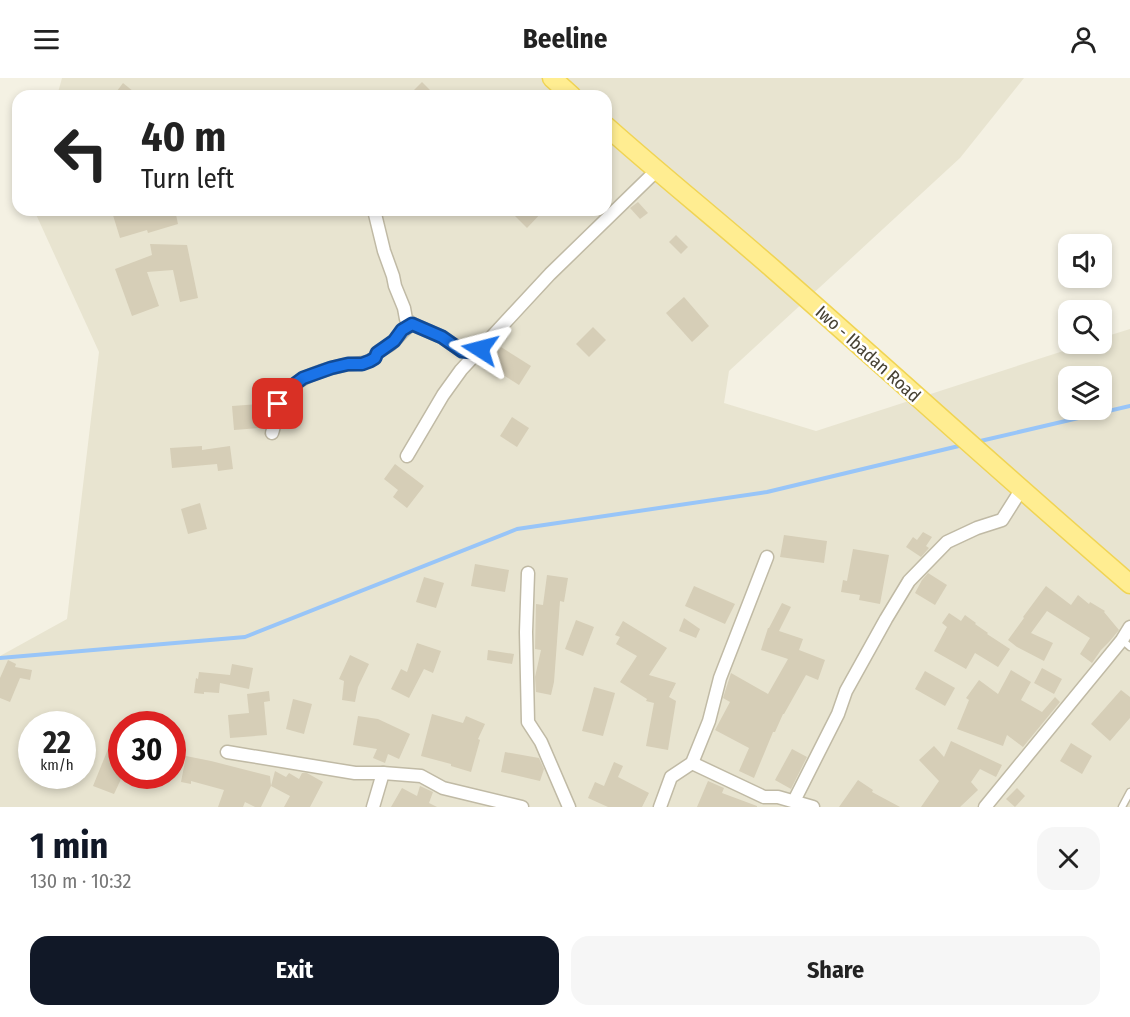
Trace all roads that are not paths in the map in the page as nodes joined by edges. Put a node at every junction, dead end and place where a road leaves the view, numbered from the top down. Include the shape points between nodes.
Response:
1 (552, 78) edge
2 (565, 90) edge
3 (612, 131) edge
4 (656, 171) junction
5 (612, 214) edge
6 (375, 216) edge
7 (610, 216) edge
8 (412, 324) junction
9 (480, 349) junction
10 (272, 433) dead end
11 (407, 456) dead end
12 (1021, 490) junction
13 (767, 557) dead end
14 (528, 573) dead end
15 (1130, 584) edge
16 (1130, 627) edge
17 (1126, 643) edge
18 (227, 752) dead end
19 (692, 763) junction
20 (383, 773) junction
21 (1130, 792) edge
22 (794, 801) junction
23 (373, 807) edge
24 (522, 807) edge
25 (569, 807) edge
26 (660, 807) edge
27 (813, 807) edge
28 (985, 807) edge
29 (1122, 807) edge

1 - 2 main road
3 - 4 main road, Iwo - Ibadan Road
4 - 5 street
4 - 12 main road, Iwo - Ibadan Road
6 - 8 street via 406,319
7 - 9 street
8 - 9 street via 462,351
8 - 10 street via 370,361 331,368 295,384 276,408
9 - 11 street via 461,370
12 - 15 main road, Iwo - Ibadan Road
12 - 22 street via 1002,520 947,542 909,581 846,691
13 - 19 street
14 - 25 street via 528,722 541,742
16 - 17 street
17 - 28 street
18 - 20 street via 355,773
19 - 22 street via 764,797
19 - 26 street via 671,777
20 - 23 street
20 - 24 street via 421,776 443,788
21 - 29 lane
22 - 27 street

